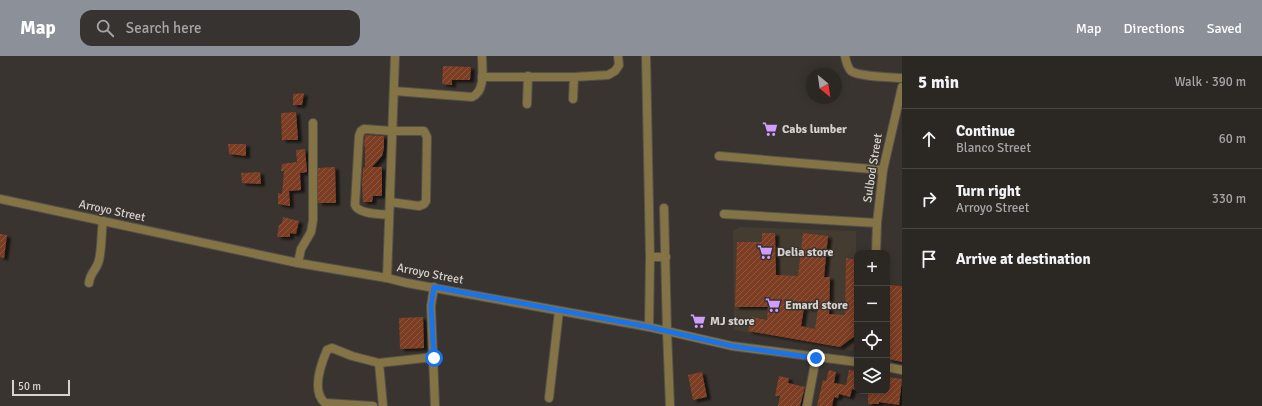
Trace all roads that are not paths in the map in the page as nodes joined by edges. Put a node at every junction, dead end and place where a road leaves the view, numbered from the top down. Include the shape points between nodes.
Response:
1 (395, 56) edge
2 (482, 56) edge
3 (618, 56) edge
4 (646, 56) edge
5 (845, 56) edge
6 (528, 76) junction
7 (482, 77) junction
8 (574, 77) junction
9 (902, 78) edge
10 (902, 88) edge
11 (394, 91) junction
12 (573, 99) dead end
13 (527, 104) dead end
14 (313, 123) dead end
15 (392, 131) junction
16 (719, 156) dead end
17 (883, 170) junction
18 (0, 199) edge
19 (390, 202) junction
20 (664, 208) dead end
21 (724, 214) dead end
22 (389, 215) junction
23 (103, 221) junction
24 (877, 223) junction
25 (876, 250) edge
26 (650, 257) junction
27 (666, 257) junction
28 (298, 263) junction
29 (387, 278) junction
30 (89, 283) dead end
31 (434, 287) junction
32 (559, 311) junction
33 (649, 327) junction
34 (667, 331) junction
35 (434, 358) junction
36 (816, 358) junction
37 (854, 362) edge
38 (379, 363) junction
39 (890, 368) edge
40 (902, 370) edge
41 (549, 398) dead end
42 (373, 406) edge
43 (383, 406) edge
44 (435, 406) edge
45 (670, 406) edge
46 (807, 406) edge

1 - 11 street
2 - 7 street
3 - 8 street via 619,66 608,75
4 - 26 street
5 - 9 street via 849,68 859,74
6 - 7 street
6 - 8 street
6 - 13 street
7 - 11 street via 480,89 477,95 472,97
8 - 12 street
10 - 17 street, Sulbod Street
11 - 15 street
14 - 28 street via 313,220 311,232 301,249
15 - 19 street
15 - 19 street via 426,133 426,201 419,206
15 - 22 street via 361,131 355,205 360,211
16 - 17 street
17 - 24 street, Sulbod Street
18 - 23 street, Arroyo Street
19 - 22 street
20 - 27 street
21 - 24 street
22 - 29 street
23 - 28 street, Arroyo Street
23 - 30 street via 99,261
24 - 25 street, Sulbod Street
26 - 27 street
26 - 33 street
27 - 34 street
28 - 29 street, Arroyo Street
29 - 31 street, Arroyo Street
31 - 32 street, Arroyo Street
31 - 35 street via 431,306
32 - 33 street, Arroyo Street
32 - 41 street
33 - 34 street, Arroyo Street
34 - 36 street, Arroyo Street via 732,346
34 - 45 street
35 - 38 street
35 - 44 street
36 - 37 street, Arroyo Street
36 - 46 street
38 - 42 street via 332,348 327,350 318,381 319,394 326,403
38 - 43 street
39 - 40 street

